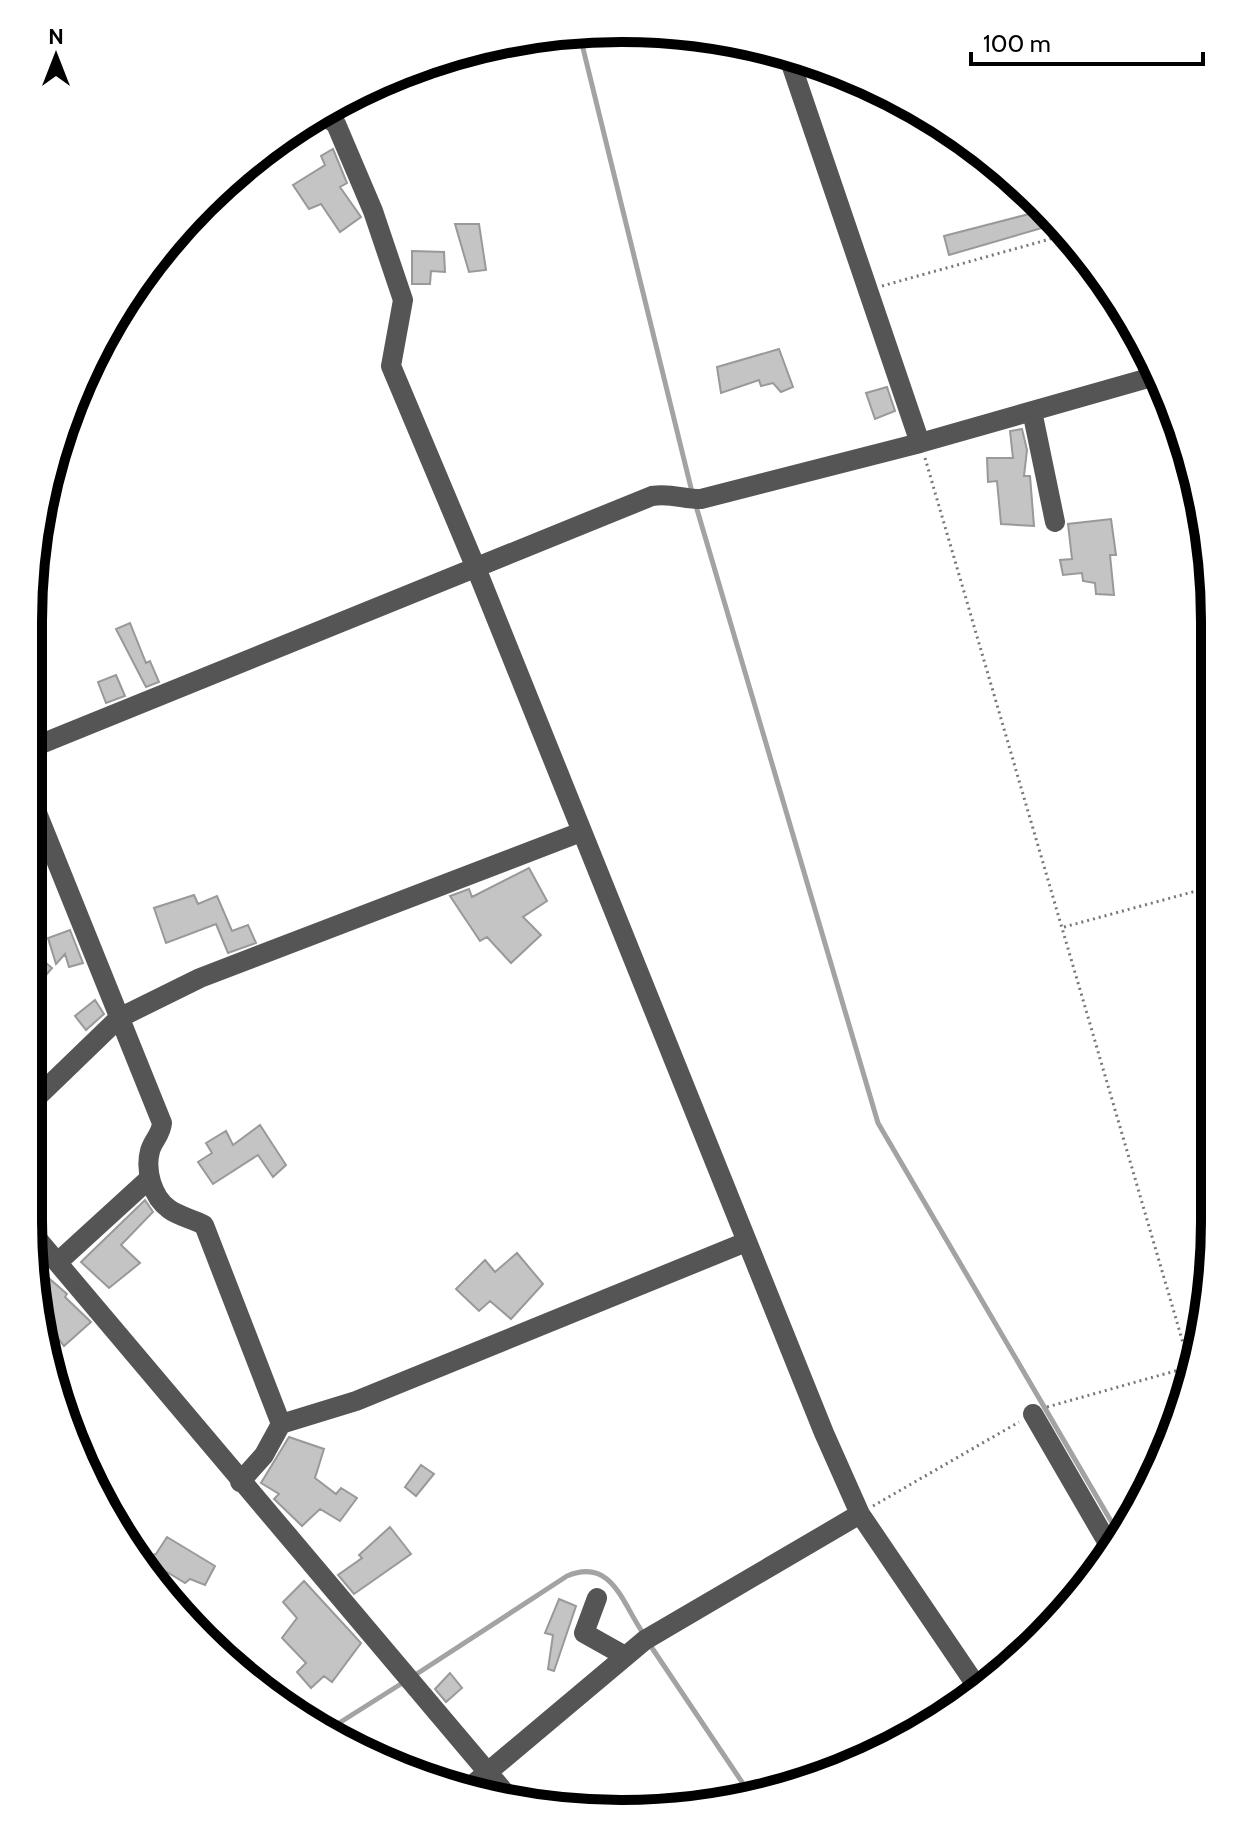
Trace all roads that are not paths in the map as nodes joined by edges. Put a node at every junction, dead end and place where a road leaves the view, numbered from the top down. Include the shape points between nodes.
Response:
1 (793, 68) edge
2 (331, 121) edge
3 (1147, 378) edge
4 (1032, 411) junction
5 (920, 443) junction
6 (1055, 522) dead end
7 (476, 568) junction
8 (42, 744) edge
9 (42, 826) edge
10 (581, 832) junction
11 (119, 1018) junction
12 (42, 1092) edge
13 (150, 1178) junction
14 (746, 1242) junction
15 (43, 1245) edge
16 (58, 1262) junction
17 (1033, 1414) dead end
18 (281, 1424) junction
19 (240, 1482) junction
20 (860, 1514) junction
21 (1105, 1538) edge
22 (597, 1598) dead end
23 (625, 1656) junction
24 (973, 1681) edge
25 (487, 1771) junction
26 (476, 1781) edge
27 (500, 1787) edge

1 - 5 street
2 - 7 street via 373,211 403,300 391,366
3 - 4 street
4 - 5 street
4 - 6 street
5 - 7 street via 701,499 671,493 652,496
7 - 8 street
7 - 10 street
9 - 11 street
10 - 11 street via 200,978
10 - 14 street
11 - 12 street
11 - 13 street via 162,1123 151,1148
13 - 16 street
13 - 18 street via 168,1209 204,1225
14 - 18 street via 356,1401
14 - 20 street
15 - 16 street
16 - 19 street
17 - 21 street
18 - 19 street via 264,1455
19 - 25 street
20 - 23 street
20 - 24 street
22 - 23 street via 584,1633
23 - 25 street
25 - 26 street
25 - 27 street

